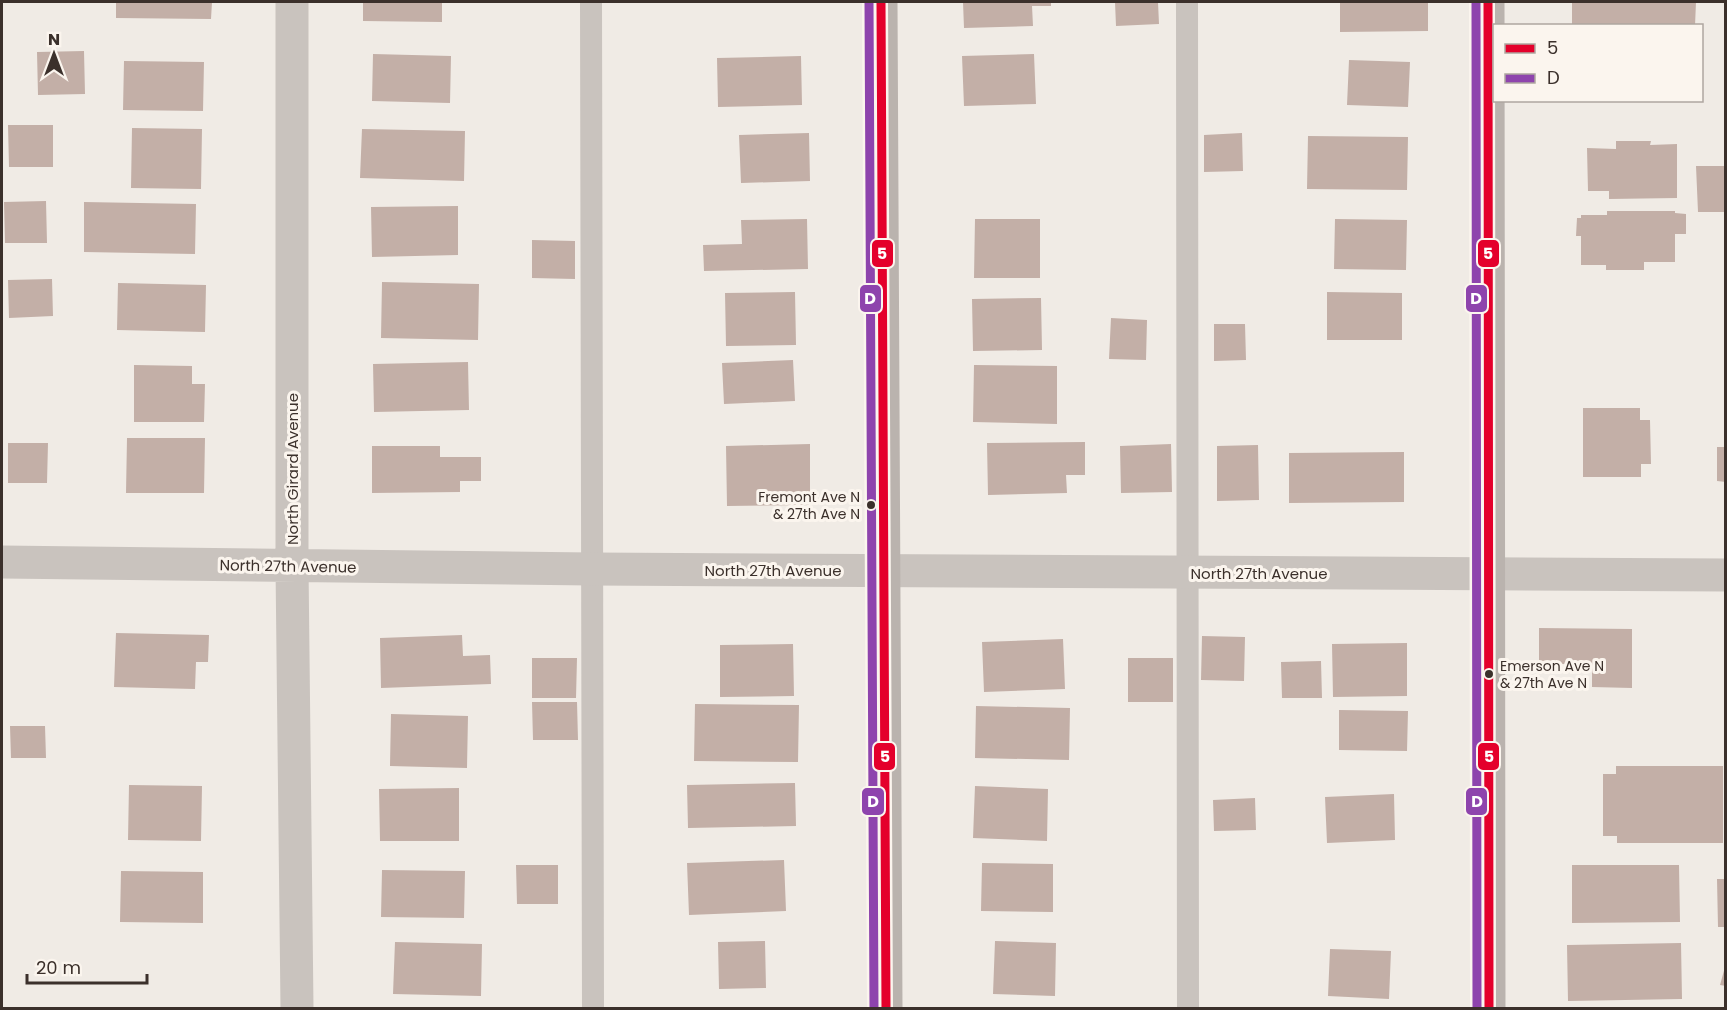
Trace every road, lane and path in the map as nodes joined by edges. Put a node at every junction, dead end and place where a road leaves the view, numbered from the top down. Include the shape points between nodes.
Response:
1 (292, 2) edge
2 (591, 2) edge
3 (881, 2) edge
4 (1187, 2) edge
5 (1488, 2) edge
6 (2, 562) edge
7 (292, 566) junction
8 (591, 569) junction
9 (884, 571) junction
10 (1188, 573) junction
11 (1489, 575) junction
12 (1725, 575) edge
13 (297, 1008) edge
14 (593, 1008) edge
15 (886, 1008) edge
16 (1188, 1008) edge
17 (1489, 1008) edge

1 - 7 street, North Girard Avenue
2 - 8 lane
3 - 9 street
4 - 10 lane
5 - 11 street
6 - 7 street, North 27th Avenue
7 - 8 street, North 27th Avenue
7 - 13 street, North Girard Avenue
8 - 9 street, North 27th Avenue
8 - 14 lane
9 - 10 street, North 27th Avenue
9 - 15 street
10 - 11 street, North 27th Avenue
10 - 16 lane
11 - 12 street, North 27th Avenue
11 - 17 street

